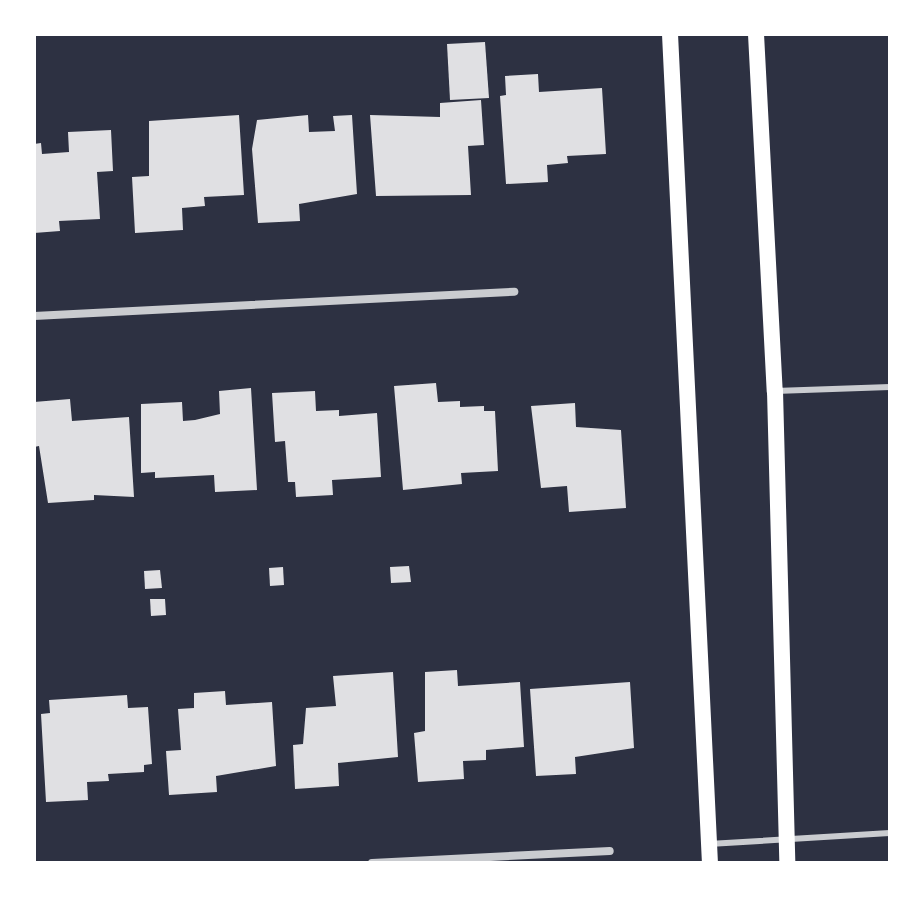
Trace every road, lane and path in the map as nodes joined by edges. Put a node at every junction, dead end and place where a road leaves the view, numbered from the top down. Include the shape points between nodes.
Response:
1 (670, 34) edge
2 (756, 34) edge
3 (514, 292) dead end
4 (34, 316) edge
5 (890, 387) edge
6 (775, 391) junction
7 (890, 833) edge
8 (786, 839) junction
9 (709, 844) junction
10 (610, 851) dead end
11 (372, 863) edge
12 (710, 863) edge
13 (787, 863) edge

1 - 9 main road
2 - 6 main road
3 - 4 street
5 - 6 lane
6 - 8 main road
7 - 8 lane
8 - 9 lane
8 - 13 main road
9 - 12 main road
10 - 11 street

